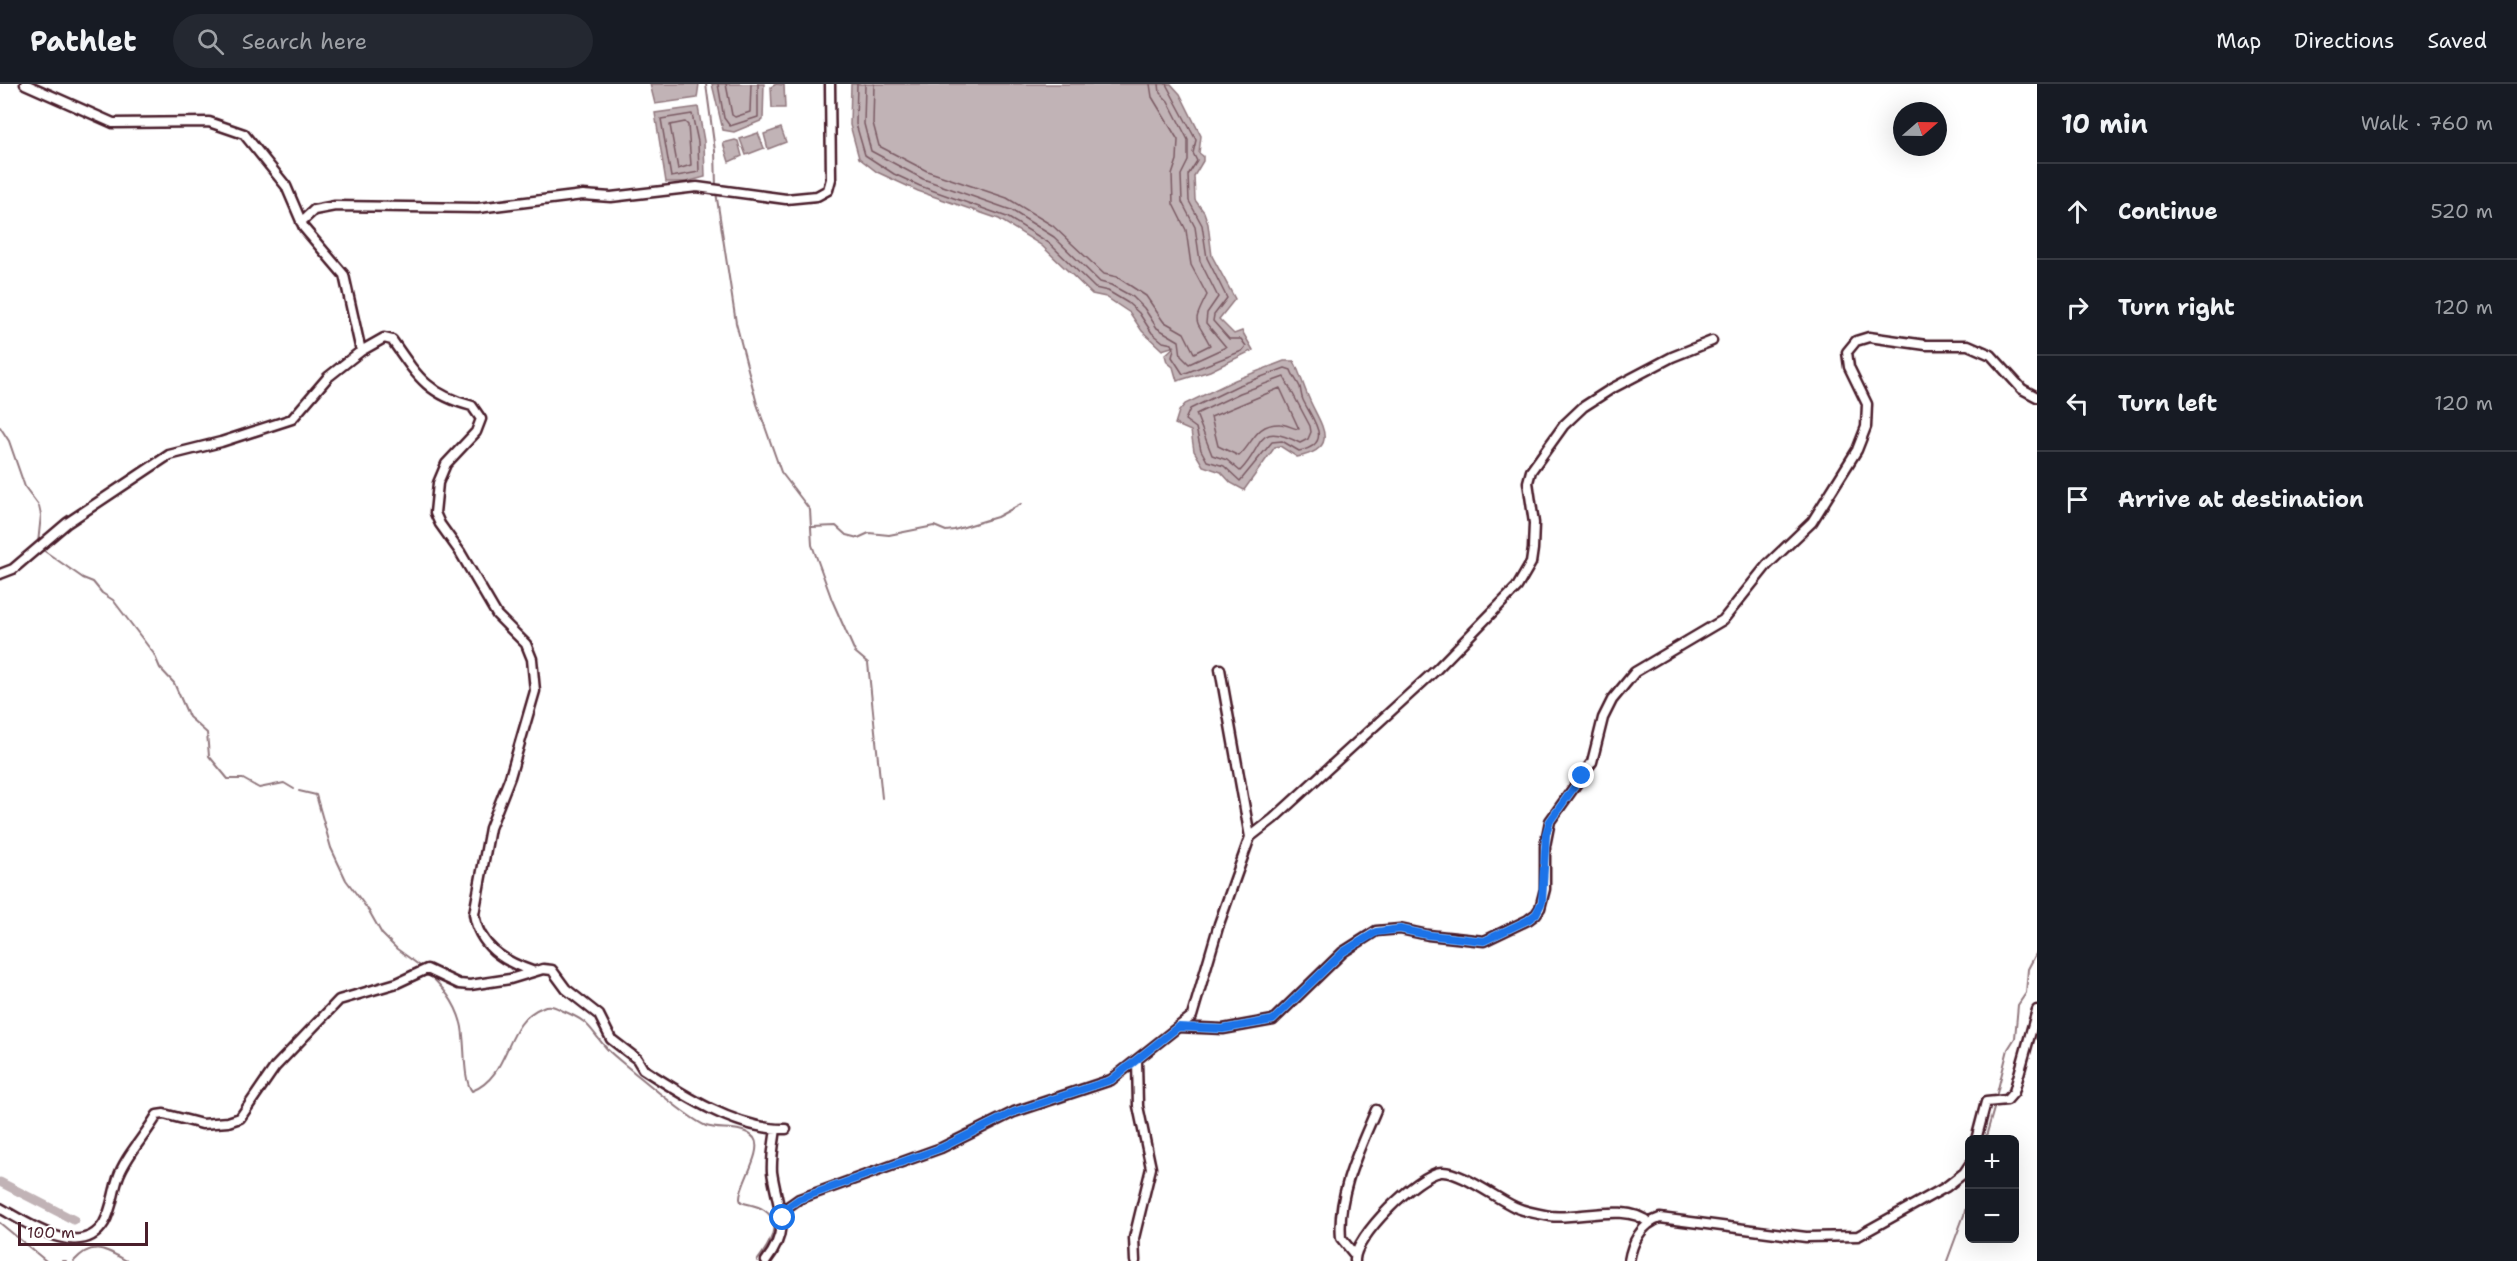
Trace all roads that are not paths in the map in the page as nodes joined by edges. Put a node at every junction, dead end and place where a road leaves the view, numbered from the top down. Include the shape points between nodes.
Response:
1 (25, 84) edge
2 (830, 84) edge
3 (301, 222) junction
4 (1712, 341) dead end
5 (361, 351) junction
6 (2037, 397) edge
7 (0, 574) edge
8 (1220, 669) dead end
9 (1250, 837) junction
10 (532, 971) junction
11 (2037, 1010) edge
12 (1178, 1027) junction
13 (1137, 1061) junction
14 (1376, 1110) dead end
15 (776, 1129) junction
16 (786, 1129) dead end
17 (1977, 1135) edge
18 (1965, 1172) edge
19 (0, 1208) edge
20 (783, 1218) junction
21 (1649, 1223) junction
22 (1355, 1257) edge
23 (766, 1261) edge
24 (1135, 1261) edge
25 (1629, 1261) edge

1 - 3 street via 113,123 209,122 234,129 249,140 286,186
2 - 3 street via 831,179 828,189 817,196 771,199 697,187 478,208 334,206 314,210
3 - 5 street via 344,274
4 - 9 street via 1672,357 1598,397 1564,425 1528,482 1533,549 1531,563 1517,587 1437,669
5 - 7 street via 334,372 292,419 169,454 67,523 13,569
5 - 10 street via 387,337 435,393 456,404 472,406 481,419 476,432 446,464 438,483 435,513 492,609 526,644 532,659 533,703 490,828 474,914 488,946 503,958
6 - 12 street via 2022,389 1991,355 1968,345 1926,345 1869,337 1856,341 1847,352 1848,362 1864,395 1867,416 1857,450 1812,522 1762,570 1723,620 1635,672 1612,700 1602,718 1592,762 1550,821 1546,834 1545,889 1536,914 1484,941 1400,929 1376,932 1343,952 1273,1020 1223,1029
8 - 9 street
9 - 12 street via 1192,1016
10 - 15 street via 552,970 566,989 599,1015 618,1046 675,1090 704,1107
10 - 19 street via 470,985 427,969 397,983 339,1000 275,1067 240,1118 202,1124 157,1115 123,1168 107,1217 91,1236 56,1236
11 - 17 street via 2014,1092 2007,1100 1986,1102
12 - 13 street
13 - 20 street via 1101,1084 1014,1112 941,1148 799,1199 789,1206
13 - 24 street via 1138,1106 1151,1168 1134,1238
14 - 22 street via 1341,1207 1341,1238
15 - 16 street
15 - 20 street via 772,1169
18 - 21 street via 1946,1187 1858,1236 1806,1237 1660,1218
20 - 23 street
21 - 22 street via 1618,1214 1563,1218 1528,1212 1453,1174 1439,1172 1388,1209
21 - 25 street via 1631,1248

